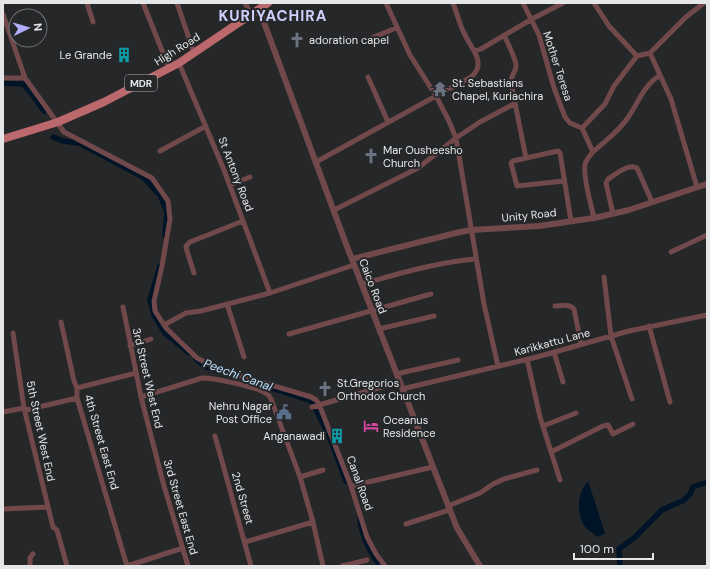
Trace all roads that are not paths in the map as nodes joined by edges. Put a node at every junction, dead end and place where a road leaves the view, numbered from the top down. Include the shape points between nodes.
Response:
1 (87, 3) edge
2 (143, 3) edge
3 (177, 3) edge
4 (245, 3) edge
5 (268, 3) edge
6 (386, 3) edge
7 (453, 3) edge
8 (523, 3) edge
9 (563, 3) edge
10 (594, 3) edge
11 (704, 3) edge
12 (259, 9) junction
13 (3, 14) edge
14 (251, 14) junction
15 (532, 19) junction
16 (93, 22) dead end
17 (396, 28) junction
18 (504, 35) junction
19 (369, 39) dead end
20 (475, 51) junction
21 (194, 53) junction
22 (650, 53) junction
23 (637, 56) junction
24 (179, 63) junction
25 (170, 68) junction
26 (660, 75) junction
27 (368, 77) dead end
28 (3, 78) edge
29 (25, 78) junction
30 (436, 96) junction
31 (514, 104) junction
32 (58, 122) junction
33 (388, 122) junction
34 (206, 126) junction
35 (582, 128) junction
36 (456, 138) junction
37 (3, 140) edge
38 (160, 151) dead end
39 (593, 152) junction
40 (526, 158) junction
41 (316, 162) junction
42 (250, 177) dead end
43 (564, 181) junction
44 (707, 184) edge
45 (230, 185) junction
46 (697, 187) junction
47 (652, 202) junction
48 (334, 210) junction
49 (613, 214) junction
50 (594, 218) junction
51 (243, 221) junction
52 (571, 221) junction
53 (471, 230) junction
54 (707, 235) edge
55 (671, 252) dead end
56 (352, 259) junction
57 (476, 259) junction
58 (354, 266) junction
59 (194, 274) dead end
60 (604, 277) dead end
61 (361, 284) junction
62 (270, 293) junction
63 (431, 294) dead end
64 (227, 304) junction
65 (555, 306) dead end
66 (123, 307) dead end
67 (372, 310) junction
68 (707, 315) edge
69 (434, 316) dead end
70 (61, 322) dead end
71 (164, 325) junction
72 (649, 326) junction
73 (379, 329) junction
74 (13, 333) dead end
75 (289, 334) dead end
76 (611, 336) junction
77 (151, 339) dead end
78 (581, 344) junction
79 (130, 346) junction
80 (554, 352) junction
81 (244, 357) dead end
82 (527, 359) junction
83 (458, 360) dead end
84 (498, 366) junction
85 (136, 373) junction
86 (396, 374) junction
87 (399, 382) junction
88 (563, 382) dead end
89 (77, 388) junction
90 (402, 389) junction
91 (141, 397) junction
92 (77, 398) junction
93 (632, 399) dead end
94 (670, 402) dead end
95 (316, 405) junction
96 (24, 408) junction
97 (3, 412) edge
98 (576, 413) dead end
99 (633, 424) dead end
100 (543, 426) junction
101 (215, 436) dead end
102 (551, 452) junction
103 (156, 453) joint
104 (433, 467) junction
105 (323, 470) dead end
106 (537, 470) dead end
107 (300, 477) junction
108 (560, 480) dead end
109 (351, 486) junction
110 (48, 507) junction
111 (449, 508) junction
112 (3, 509) edge
113 (313, 522) junction
114 (406, 524) dead end
115 (245, 542) junction
116 (182, 548) junction
117 (33, 554) dead end
118 (367, 560) dead end
119 (30, 566) edge
120 (67, 566) edge
121 (127, 566) edge
122 (188, 566) edge
123 (252, 566) edge
124 (323, 566) edge
125 (342, 566) edge
126 (385, 566) edge
127 (480, 566) edge

1 - 16 street
2 - 25 street
3 - 21 street
4 - 14 street
5 - 12 main road, High Road / MDR
6 - 17 street
7 - 20 street via 463,32
8 - 15 street, Mother Teresa
9 - 15 street
10 - 23 street via 609,26
11 - 22 street
12 - 14 main road, High Road / MDR
12 - 41 street, Caico Road
13 - 29 street
14 - 21 main road, High Road / MDR
15 - 18 street
15 - 35 street, Mother Teresa via 565,117 570,123
17 - 19 street
17 - 30 street
18 - 20 street
18 - 31 street via 516,63 510,83
20 - 30 street via 478,63 476,73
21 - 24 main road, High Road / MDR
22 - 23 street
22 - 26 street
23 - 35 street via 614,86 605,104
24 - 25 main road, High Road / MDR
24 - 34 street, St Antony Road
25 - 32 main road, High Road / MDR
26 - 39 street via 651,81 620,128
26 - 46 street via 671,99
27 - 33 street
28 - 29 street
29 - 32 street
30 - 33 street
30 - 36 street
31 - 36 street
31 - 40 street
32 - 37 main road, High Road / MDR
32 - 71 street via 64,132 152,178 168,201 170,219 154,301 155,311
33 - 41 street
34 - 38 street
34 - 45 street, St Antony Road
35 - 39 street
36 - 48 street via 418,168
36 - 53 street
39 - 50 street via 585,165
40 - 43 street via 558,151 561,154
40 - 43 street via 511,163 517,186
41 - 48 street, Caico Road
42 - 45 street
43 - 52 street
44 - 46 street, Unity Road
45 - 51 street, St Antony Road
46 - 47 street, Unity Road
47 - 49 street, Unity Road
47 - 49 street via 637,168 630,166 608,179 606,183
48 - 56 street, Caico Road
49 - 50 street, Unity Road
50 - 52 street, Unity Road
51 - 59 street via 190,242 186,246
51 - 62 street, St Antony Road
52 - 53 street, Unity Road via 539,226
53 - 56 street, Unity Road
53 - 57 street
54 - 55 street
56 - 58 street, Caico Road
57 - 61 street via 449,262
57 - 84 street
58 - 61 street, Caico Road
58 - 62 street
60 - 76 street
61 - 67 street, Caico Road
62 - 64 street
63 - 67 street
64 - 71 street via 186,313
64 - 81 street
65 - 78 street via 568,305 574,308
66 - 79 street, 3rd Street West End
67 - 73 street, Caico Road
67 - 75 street
68 - 72 street, Karikkattu Lane
69 - 73 street
70 - 89 street, 4th Street East End
71 - 95 street via 198,358 218,369 311,397 316,400
72 - 76 street, Karikkattu Lane
72 - 94 street
73 - 86 street, Caico Road
74 - 96 street, 5th Street West End
76 - 78 street, Karikkattu Lane
76 - 93 street
77 - 79 street
78 - 80 street, Karikkattu Lane
79 - 85 street, 3rd Street West End
80 - 82 street, Karikkattu Lane
80 - 88 street
82 - 84 street, Karikkattu Lane
82 - 100 street
83 - 86 street
84 - 90 street, Karikkattu Lane
85 - 89 street
85 - 91 street, 3rd Street West End
86 - 87 street, Caico Road
87 - 90 street, Caico Road
87 - 95 street
89 - 92 street, 4th Street East End
90 - 104 street, Caico Road
91 - 103 street, 3rd Street West End
91 - 107 street via 202,378 221,379 266,393 271,399
92 - 96 street via 26,410
92 - 121 street, 4th Street East End
95 - 109 street, Canal Road
96 - 97 street
96 - 110 street, 5th Street West End
98 - 100 street
99 - 102 street via 613,434 608,425 603,426
100 - 102 street
101 - 115 street, 2nd Street
102 - 108 street
103 - 116 street, 3rd Street East End
104 - 109 street
104 - 111 street, Caico Road
105 - 107 street
106 - 111 street via 492,484 480,493
107 - 113 street
109 - 126 street, Canal Road via 367,537
110 - 112 street
110 - 120 street, 5th Street West End
111 - 114 street
111 - 127 street, Caico Road via 457,528
113 - 115 street
113 - 124 street
115 - 123 street, 2nd Street
116 - 121 street
116 - 122 street, 3rd Street East End
117 - 119 street
118 - 125 street

